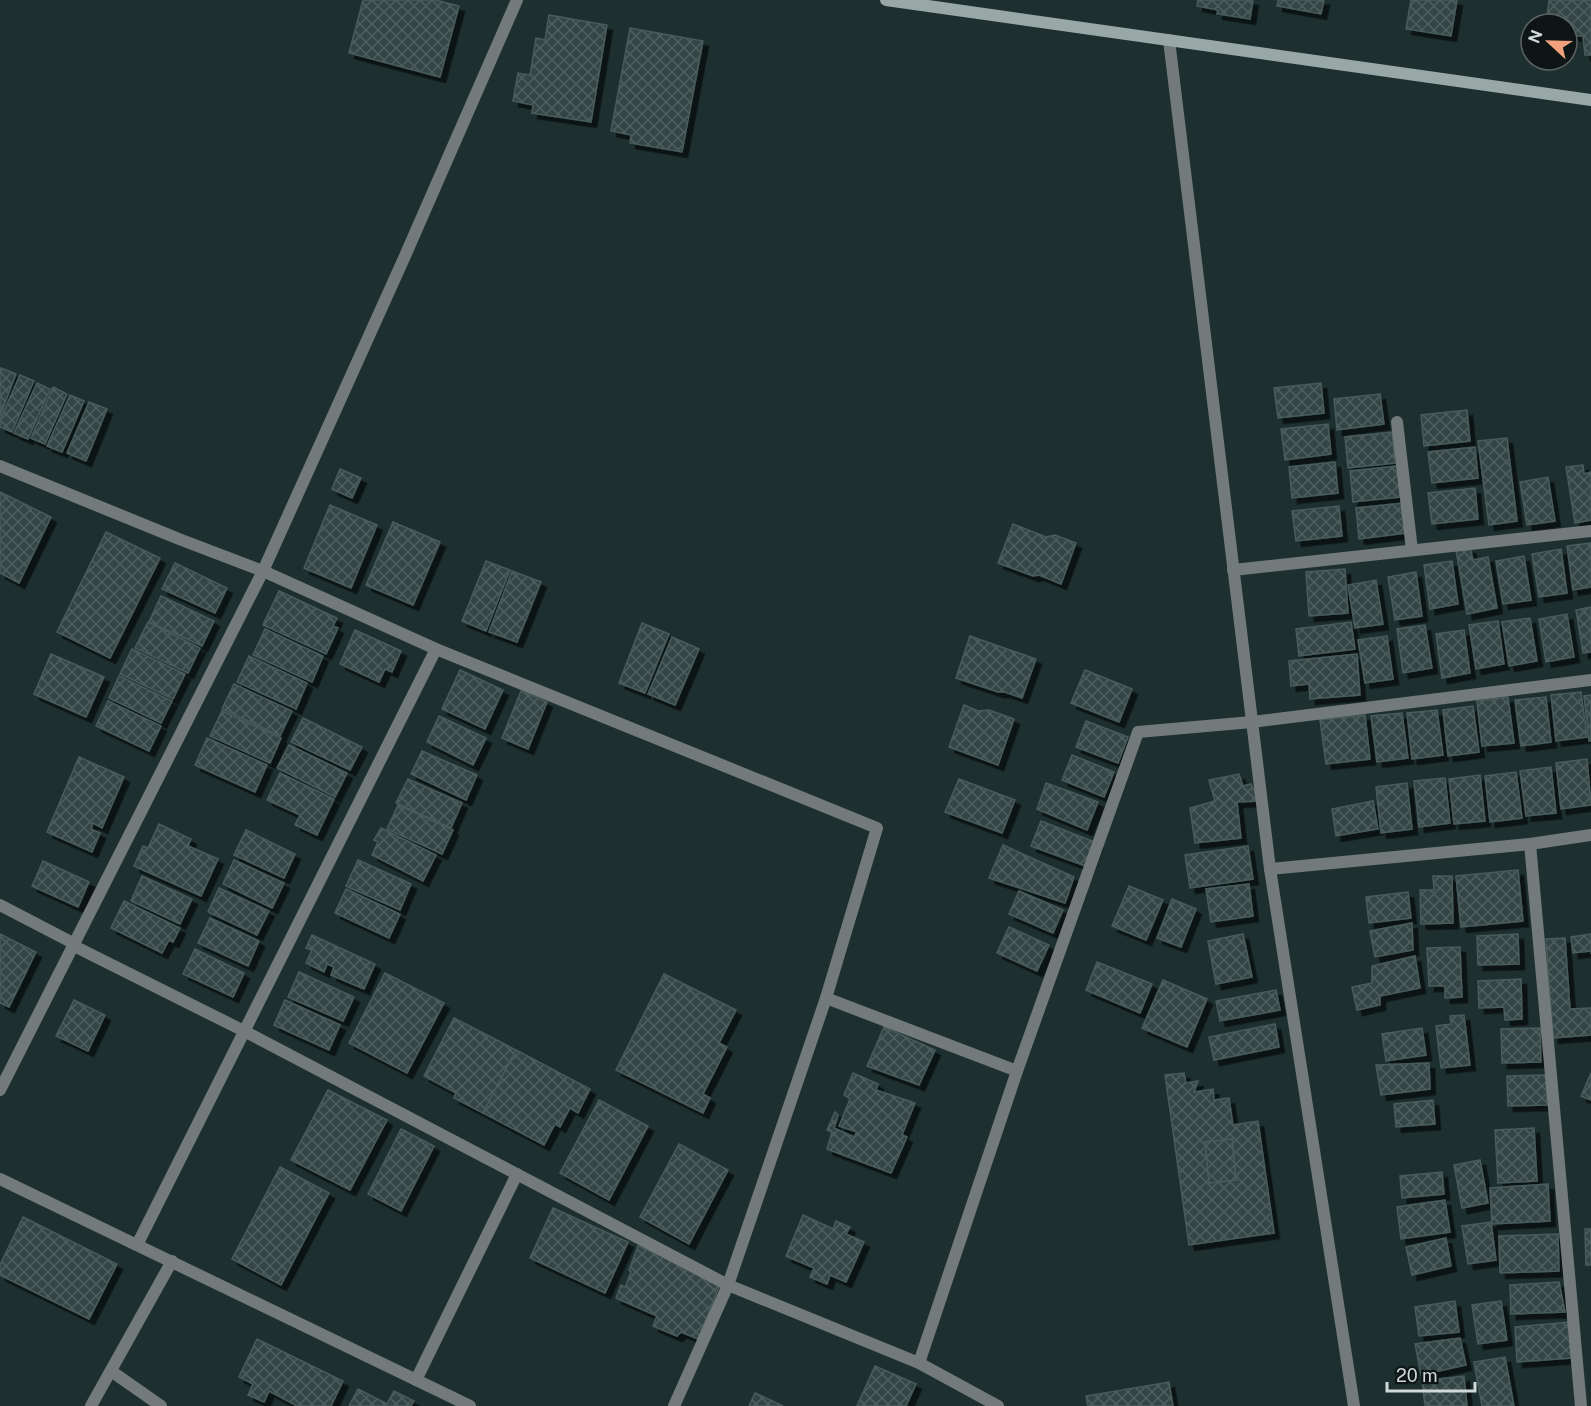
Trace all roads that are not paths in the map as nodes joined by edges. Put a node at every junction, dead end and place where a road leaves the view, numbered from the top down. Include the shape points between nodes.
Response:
1 (517, 0) edge
2 (886, 0) edge
3 (1169, 40) junction
4 (1591, 100) edge
5 (1397, 422) dead end
6 (0, 466) edge
7 (1591, 531) edge
8 (1412, 550) junction
9 (1233, 570) junction
10 (263, 571) junction
11 (436, 649) junction
12 (1591, 680) edge
13 (1252, 722) junction
14 (1591, 835) edge
15 (1530, 844) junction
16 (1270, 869) junction
17 (0, 905) edge
18 (72, 945) junction
19 (826, 998) junction
20 (244, 1031) junction
21 (1017, 1071) junction
22 (0, 1090) edge
23 (517, 1174) junction
24 (0, 1179) edge
25 (137, 1245) junction
26 (172, 1261) junction
27 (728, 1285) junction
28 (919, 1363) junction
29 (111, 1371) junction
30 (416, 1380) junction
31 (91, 1406) edge
32 (161, 1406) edge
33 (470, 1406) edge
34 (674, 1406) edge
35 (998, 1406) edge
36 (1354, 1406) edge
37 (1581, 1406) edge

1 - 10 street
2 - 3 street
3 - 4 street
3 - 9 street
5 - 8 street
6 - 10 street
7 - 8 street
8 - 9 street
9 - 13 street
10 - 11 street
10 - 18 street
11 - 19 street via 877,828
11 - 20 street
12 - 13 street
13 - 16 street
13 - 21 street via 1138,732
14 - 15 street
15 - 16 street
15 - 37 street
16 - 36 street
17 - 18 street
18 - 20 street
18 - 22 street
19 - 21 street
19 - 27 street
20 - 23 street
20 - 25 street
21 - 28 street
23 - 27 street
23 - 30 street
24 - 25 street
25 - 26 street
26 - 29 street
26 - 30 street
27 - 28 street
27 - 34 street
28 - 35 street
29 - 31 street
29 - 32 street
30 - 33 street

